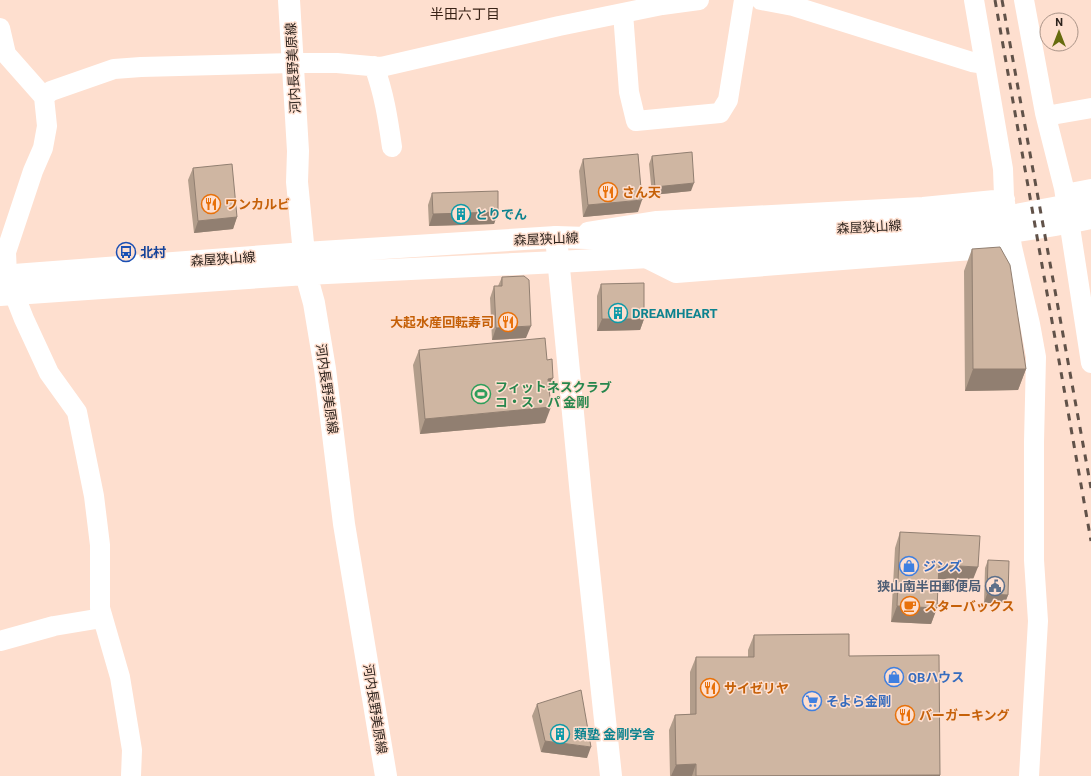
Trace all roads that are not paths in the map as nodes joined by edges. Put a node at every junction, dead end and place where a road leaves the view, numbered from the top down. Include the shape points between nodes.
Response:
1 (289, 0) edge
2 (699, 0) edge
3 (744, 0) edge
4 (761, 0) edge
5 (974, 0) edge
6 (1024, 0) edge
7 (623, 13) junction
8 (0, 28) edge
9 (293, 63) junction
10 (985, 64) junction
11 (374, 66) junction
12 (44, 97) junction
13 (1091, 108) edge
14 (1046, 116) junction
15 (392, 147) dead end
16 (1091, 189) edge
17 (1065, 194) junction
18 (1005, 199) junction
19 (1091, 201) edge
20 (1091, 218) edge
21 (1091, 222) edge
22 (1070, 227) junction
23 (878, 235) junction
24 (556, 237) junction
25 (1012, 247) junction
26 (644, 257) junction
27 (558, 262) junction
28 (306, 263) junction
29 (5, 285) edge
30 (1091, 363) edge
31 (102, 618) junction
32 (0, 641) edge
33 (131, 776) edge
34 (386, 776) edge
35 (611, 776) edge
36 (1029, 776) edge

1 - 9 main road, 河内長野美原線
2 - 7 street
3 - 7 street via 728,100 720,113 636,121 629,92
4 - 10 street via 793,6
5 - 10 street
6 - 14 street
7 - 11 street via 381,67
8 - 12 street via 6,54
9 - 11 street
9 - 12 street via 114,69 51,90
9 - 28 main road, 河内長野美原線 via 298,151 297,182
10 - 18 street via 1003,169
11 - 15 street via 387,111
12 - 29 street via 47,126 43,148 6,252
13 - 14 street
14 - 17 street
16 - 17 street
17 - 22 street
18 - 24 street via 922,207 657,221
18 - 25 street
19 - 23 main road, 森屋狭山線 via 1010,215 922,224
20 - 23 main road, 森屋狭山線 via 1020,232 978,237
21 - 22 street
22 - 30 street
23 - 24 main road, 森屋狭山線 via 649,240
23 - 26 main road, 森屋狭山線
24 - 27 main road
24 - 28 main road, 森屋狭山線
25 - 26 street via 676,273
25 - 36 street via 1036,358 1034,560 1038,621
26 - 27 main road, 森屋狭山線
27 - 28 main road, 森屋狭山線
27 - 35 main road
28 - 29 main road, 森屋狭山線
28 - 34 main road, 河内長野美原線 via 324,369 344,524
29 - 31 street via 49,373 77,412 94,496 100,545
31 - 32 street via 54,626
31 - 33 street via 120,676 132,750

